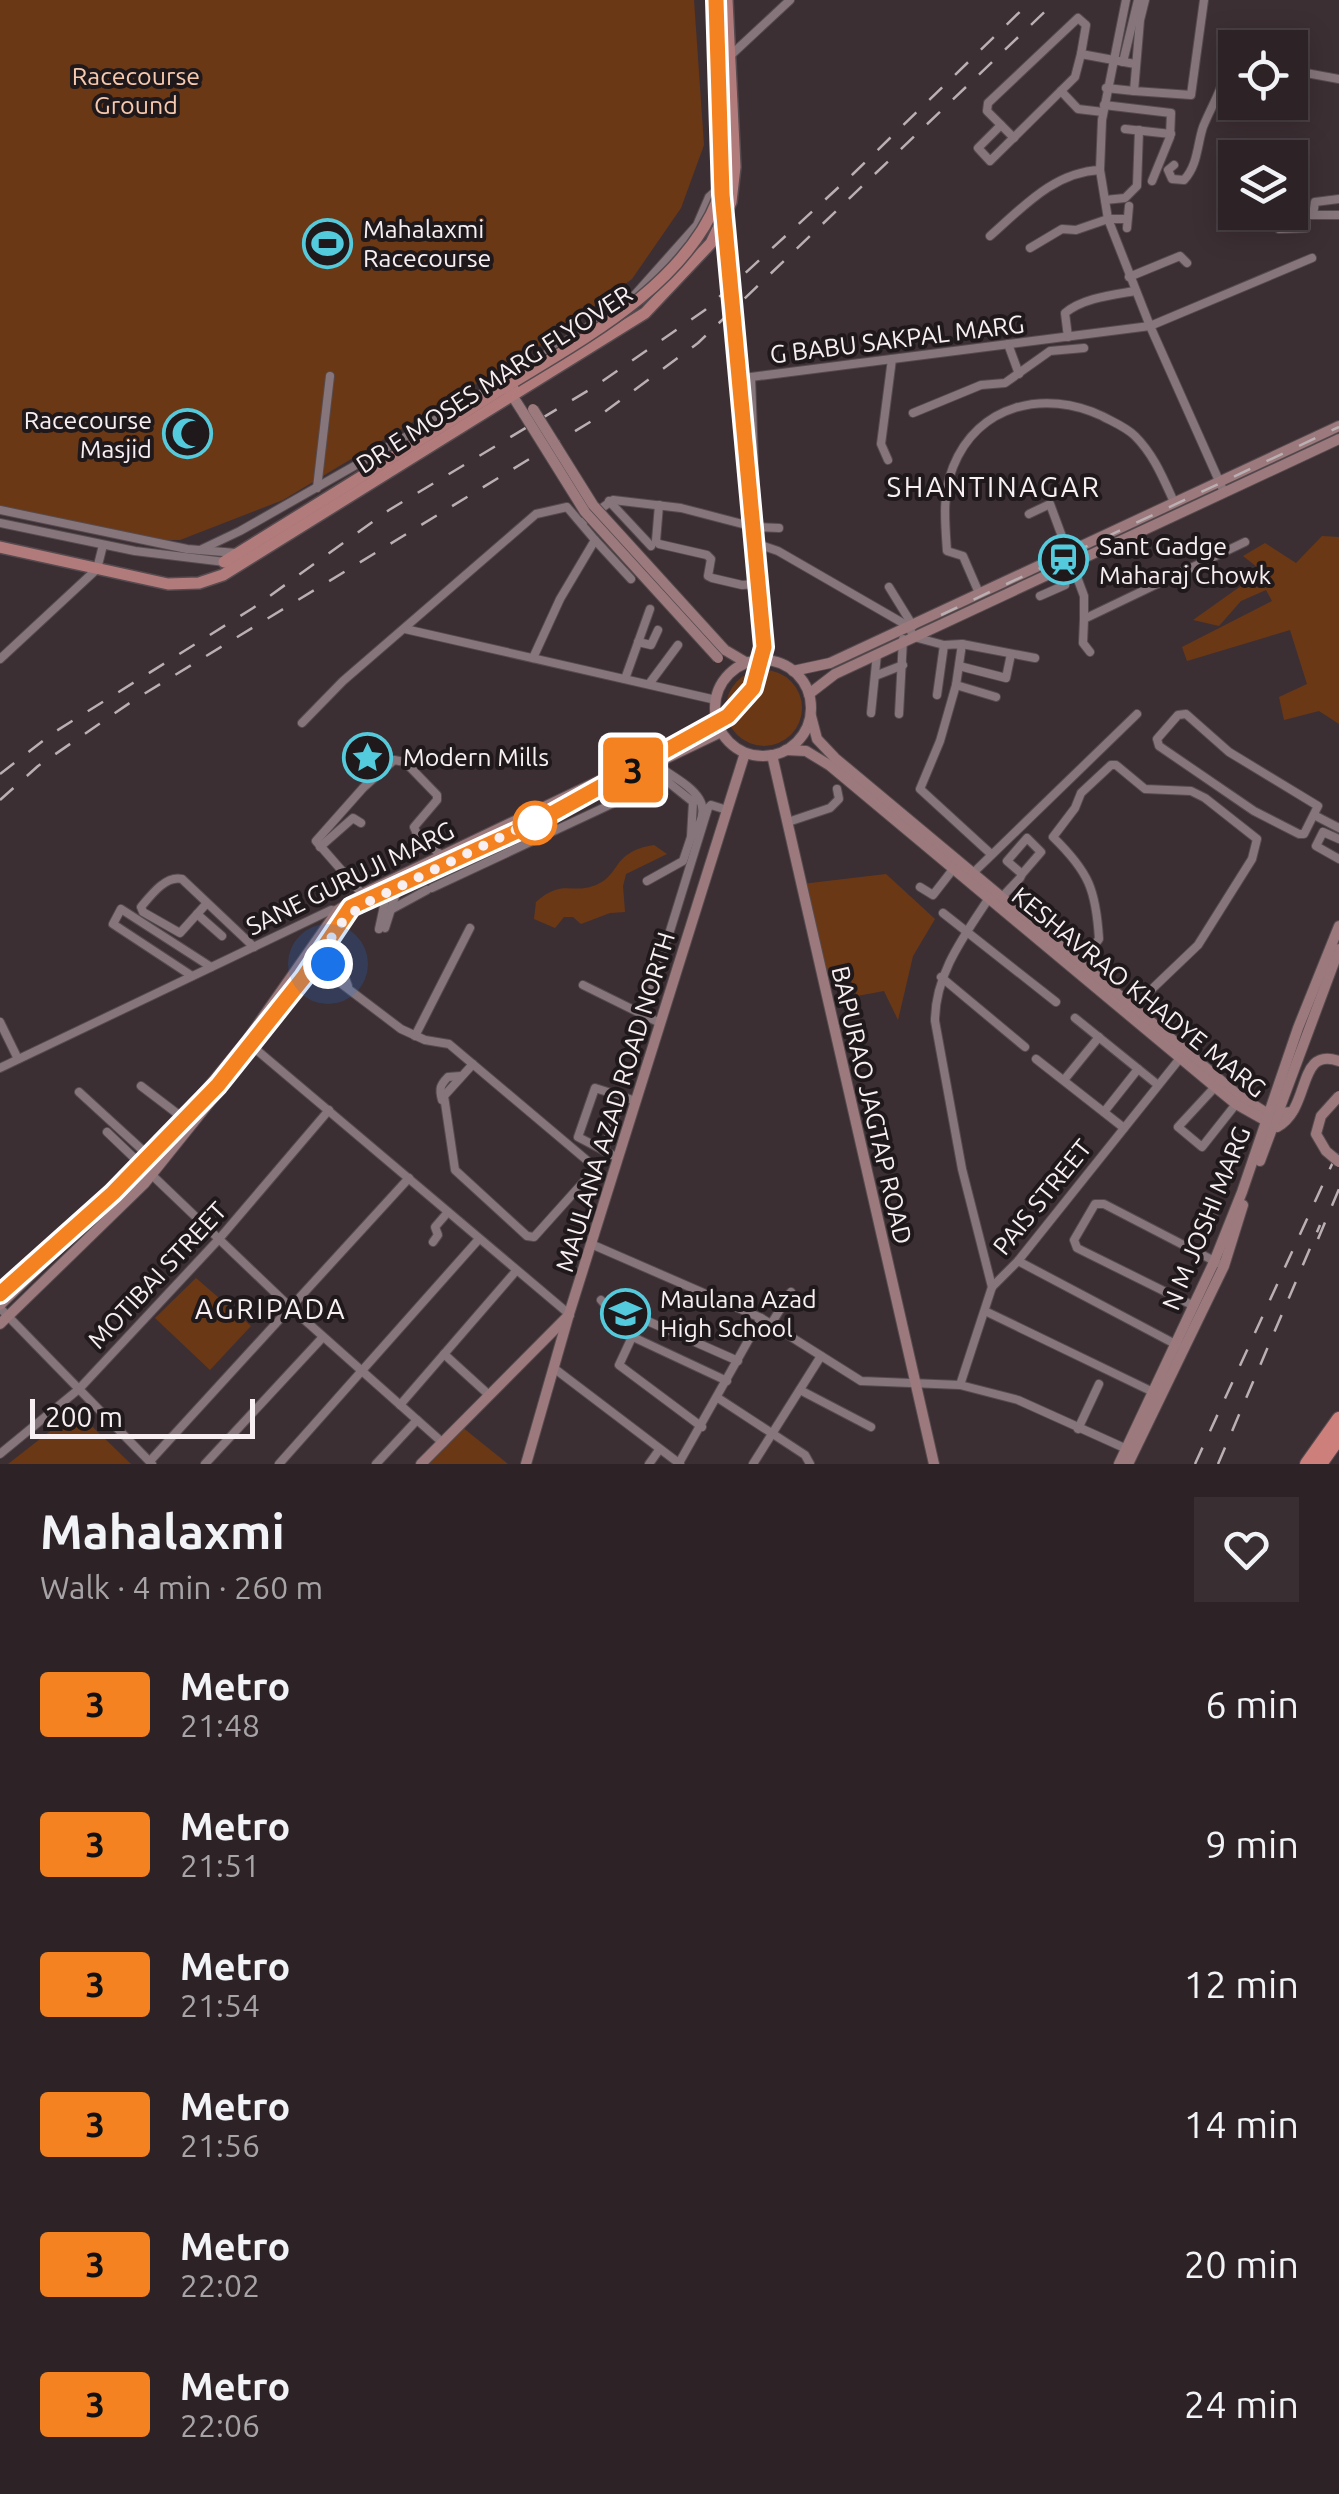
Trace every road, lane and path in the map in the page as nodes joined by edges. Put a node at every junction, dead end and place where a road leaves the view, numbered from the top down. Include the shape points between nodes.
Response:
1 (714, 0) edge
2 (726, 0) edge
3 (790, 0) edge
4 (1126, 0) edge
5 (1142, 0) edge
6 (1204, 0) edge
7 (1122, 16) junction
8 (1134, 18) junction
9 (1117, 39) junction
10 (1128, 42) junction
11 (1081, 54) junction
12 (730, 56) junction
13 (1112, 60) junction
14 (1123, 62) junction
15 (1135, 64) junction
16 (1308, 73) edge
17 (1339, 79) edge
18 (1106, 88) junction
19 (1134, 90) junction
20 (1061, 91) junction
21 (1218, 98) edge
22 (1103, 108) junction
23 (998, 128) junction
24 (1125, 129) dead end
25 (1139, 130) junction
26 (1171, 134) junction
27 (1011, 141) junction
28 (1174, 165) dead end
29 (1100, 170) junction
30 (1152, 181) dead end
31 (1033, 182) dead end
32 (721, 186) junction
33 (1041, 190) junction
34 (1339, 199) edge
35 (1105, 200) junction
36 (1129, 206) dead end
37 (1310, 215) joint
38 (1339, 215) edge
39 (1108, 219) junction
40 (990, 236) dead end
41 (1030, 248) dead end
42 (1312, 258) dead end
43 (1187, 263) dead end
44 (1134, 275) junction
45 (1139, 288) junction
46 (1150, 326) junction
47 (1068, 337) junction
48 (1048, 340) junction
49 (1008, 344) junction
50 (1084, 348) dead end
51 (1050, 352) junction
52 (892, 360) junction
53 (840, 366) junction
54 (820, 368) junction
55 (798, 371) junction
56 (1019, 374) junction
57 (330, 376) dead end
58 (842, 378) dead end
59 (822, 381) dead end
60 (801, 384) dead end
61 (514, 389) junction
62 (913, 414) dead end
63 (1339, 426) edge
64 (1324, 439) junction
65 (1339, 439) edge
66 (888, 460) dead end
67 (1222, 487) junction
68 (317, 488) junction
69 (609, 501) junction
70 (1174, 502) junction
71 (660, 505) junction
72 (0, 510) edge
73 (1028, 514) dead end
74 (0, 523) edge
75 (582, 523) junction
76 (754, 527) junction
77 (779, 528) dead end
78 (595, 540) junction
79 (1246, 542) dead end
80 (755, 543) junction
81 (103, 545) junction
82 (651, 546) dead end
83 (0, 547) edge
84 (200, 550) junction
85 (244, 556) junction
86 (1071, 557) junction
87 (224, 562) joint
88 (99, 563) junction
89 (631, 579) dead end
90 (1037, 579) junction
91 (758, 584) junction
92 (1064, 585) dead end
93 (889, 587) dead end
94 (979, 593) junction
95 (650, 608) dead end
96 (1084, 619) junction
97 (405, 629) junction
98 (658, 630) dead end
99 (909, 633) junction
100 (638, 642) junction
101 (962, 644) junction
102 (678, 645) dead end
103 (944, 645) junction
104 (882, 647) junction
105 (1090, 652) dead end
106 (722, 654) junction
107 (1011, 654) junction
108 (0, 658) edge
109 (533, 658) junction
110 (854, 658) junction
111 (1035, 658) dead end
112 (760, 660) junction
113 (747, 663) junction
114 (904, 666) junction
115 (959, 666) junction
116 (793, 671) junction
117 (875, 676) junction
118 (625, 679) junction
119 (724, 680) junction
120 (649, 684) junction
121 (956, 686) junction
122 (809, 694) junction
123 (937, 694) dead end
124 (996, 697) dead end
125 (716, 700) junction
126 (872, 713) dead end
127 (899, 714) dead end
128 (1137, 714) dead end
129 (810, 716) junction
130 (302, 723) dead end
131 (720, 728) junction
132 (786, 750) junction
133 (745, 753) junction
134 (772, 755) junction
135 (651, 764) junction
136 (665, 779) junction
137 (600, 786) junction
138 (837, 789) dead end
139 (613, 803) junction
140 (727, 810) junction
141 (1314, 815) junction
142 (788, 822) junction
143 (361, 824) dead end
144 (1339, 828) edge
145 (691, 837) junction
146 (1339, 839) edge
147 (320, 847) junction
148 (471, 847) junction
149 (991, 854) junction
150 (442, 856) junction
151 (1339, 859) edge
152 (480, 864) junction
153 (956, 865) junction
154 (1022, 874) junction
155 (970, 876) junction
156 (647, 882) dead end
157 (686, 886) junction
158 (920, 888) dead end
159 (393, 890) junction
160 (702, 891) junction
161 (995, 895) junction
162 (365, 898) junction
163 (207, 903) junction
164 (392, 910) junction
165 (942, 913) dead end
166 (197, 914) junction
167 (342, 914) junction
168 (1339, 926) edge
169 (470, 928) dead end
170 (967, 932) junction
171 (670, 934) junction
172 (222, 936) dead end
173 (687, 939) junction
174 (254, 947) junction
175 (1339, 949) edge
176 (314, 957) junction
177 (212, 966) junction
178 (1078, 966) junction
179 (1328, 968) junction
180 (192, 976) junction
181 (941, 977) junction
182 (583, 985) dead end
183 (1056, 1002) dead end
184 (1130, 1010) junction
185 (644, 1015) junction
186 (1075, 1018) dead end
187 (0, 1022) edge
188 (660, 1023) junction
189 (416, 1036) junction
190 (1099, 1037) junction
191 (250, 1044) junction
192 (1025, 1047) dead end
193 (1183, 1054) junction
194 (18, 1059) junction
195 (1036, 1059) dead end
196 (1339, 1061) edge
197 (473, 1064) junction
198 (0, 1068) edge
199 (1138, 1069) junction
200 (1064, 1080) junction
201 (1158, 1085) junction
202 (141, 1086) dead end
203 (1215, 1087) junction
204 (79, 1092) dead end
205 (622, 1096) junction
206 (1339, 1096) edge
207 (636, 1101) junction
208 (1236, 1104) junction
209 (329, 1110) junction
210 (1104, 1112) junction
211 (182, 1118) junction
212 (1271, 1120) junction
213 (1124, 1128) junction
214 (107, 1132) dead end
215 (604, 1151) junction
216 (618, 1158) junction
217 (1339, 1162) edge
218 (149, 1165) junction
219 (596, 1168) junction
220 (589, 1177) junction
221 (408, 1178) junction
222 (611, 1180) junction
223 (448, 1212) junction
224 (219, 1239) junction
225 (479, 1239) junction
226 (433, 1242) dead end
227 (591, 1244) junction
228 (1018, 1261) junction
229 (1219, 1264) junction
230 (516, 1271) junction
231 (992, 1288) junction
232 (791, 1292) dead end
233 (1204, 1294) junction
234 (601, 1300) dead end
235 (1194, 1306) junction
236 (290, 1307) junction
237 (985, 1311) junction
238 (2, 1314) edge
239 (570, 1314) junction
240 (761, 1318) junction
241 (771, 1324) junction
242 (324, 1337) junction
243 (633, 1337) junction
244 (1180, 1347) junction
245 (444, 1354) junction
246 (821, 1356) junction
247 (738, 1361) junction
248 (555, 1369) junction
249 (362, 1372) junction
250 (727, 1380) junction
251 (915, 1384) junction
252 (1099, 1384) dead end
253 (960, 1385) junction
254 (78, 1389) junction
255 (800, 1390) junction
256 (1153, 1392) junction
257 (489, 1395) junction
258 (718, 1398) junction
259 (400, 1405) junction
260 (1339, 1418) edge
261 (417, 1420) junction
262 (702, 1426) junction
263 (871, 1427) dead end
264 (1078, 1429) junction
265 (772, 1434) junction
266 (1339, 1437) edge
267 (443, 1443) junction
268 (659, 1450) junction
269 (1130, 1450) junction
270 (0, 1454) edge
271 (151, 1463) edge
272 (529, 1463) edge
273 (680, 1463) edge
274 (205, 1464) edge
275 (279, 1464) edge
276 (376, 1464) edge
277 (421, 1464) edge
278 (649, 1464) edge
279 (753, 1464) edge
280 (810, 1464) edge
281 (934, 1464) edge
282 (1119, 1464) edge
283 (1128, 1464) edge
284 (1307, 1464) edge
285 (1320, 1464) edge

1 - 32 main road, DR E MOSES MARG FLYOVER
2 - 12 main road, DR E MOSES MARG FLYOVER
3 - 12 street
4 - 7 street
5 - 8 street
5 - 15 street
6 - 19 street via 1192,94
7 - 8 street
7 - 9 street
8 - 10 street
9 - 10 street
9 - 13 street
10 - 14 street
11 - 13 street
11 - 20 street via 1076,75
11 - 23 street via 1086,26 1078,18 986,104
12 - 61 main road, DR E MOSES MARG FLYOVER via 735,167 731,202 716,235 645,313
13 - 14 street
13 - 18 street
14 - 15 street
15 - 19 street
16 - 17 street
18 - 19 street
18 - 22 street
20 - 22 street via 1078,109
20 - 27 street
21 - 28 street via 1184,180 1172,179 1168,170
22 - 26 street via 1169,112
22 - 29 street
23 - 27 street
23 - 27 street via 978,148 990,161
24 - 25 street
25 - 26 street
25 - 35 street via 1137,186 1125,198
26 - 30 street
29 - 33 street
29 - 35 street
31 - 33 street
32 - 61 main road, DR E MOSES MARG FLYOVER, bridge via 705,228 636,303
32 - 68 street via 632,298
33 - 40 street
34 - 37 street via 1314,202
35 - 39 street
36 - 39 street via 1127,224
37 - 38 street
39 - 41 street via 1062,230
39 - 44 street
42 - 46 street, G BABU SAKPAL MARG
43 - 44 street via 1180,256
44 - 45 street
45 - 46 street
45 - 47 street via 1072,308 1066,313
46 - 47 street, G BABU SAKPAL MARG
46 - 67 street
47 - 48 street, G BABU SAKPAL MARG
48 - 49 street, G BABU SAKPAL MARG
48 - 51 street
49 - 52 street, G BABU SAKPAL MARG
49 - 56 street
50 - 51 street
51 - 56 street
52 - 53 street, G BABU SAKPAL MARG
52 - 66 street via 881,444
53 - 54 street, G BABU SAKPAL MARG
53 - 58 street
54 - 55 street, G BABU SAKPAL MARG
54 - 59 street
55 - 60 street
55 - 76 street, G BABU SAKPAL MARG via 751,378
56 - 62 street
57 - 68 street
61 - 85 main road, DR E MOSES MARG FLYOVER
61 - 106 main road, bridge via 585,512
63 - 64 main road
64 - 65 main road
64 - 67 main road
67 - 70 main road
67 - 86 main road
68 - 84 street
69 - 71 street
69 - 75 street
69 - 82 street
70 - 86 main road
70 - 94 street via 1154,459 1125,428 1074,404 1032,402 1009,410 964,448 944,510 947,551 962,554
71 - 76 street
71 - 91 street via 659,544 708,555 712,578
72 - 84 street
73 - 86 street via 1050,504
74 - 81 street
75 - 78 street
75 - 97 street via 567,506 536,514
76 - 77 street
76 - 80 street, G BABU SAKPAL MARG
78 - 89 street
78 - 109 street
79 - 96 street
80 - 91 street, G BABU SAKPAL MARG
80 - 99 street
81 - 87 street
81 - 88 street
83 - 88 main road
84 - 85 street
85 - 87 main road, DR E MOSES MARG FLYOVER
85 - 88 main road, DR E MOSES MARG FLYOVER via 198,583 168,584
86 - 90 main road
86 - 94 main road
86 - 96 street
88 - 108 street
90 - 92 street via 1042,595
90 - 99 main road
91 - 112 street, G BABU SAKPAL MARG
93 - 99 street
94 - 99 main road
95 - 100 street
96 - 105 street via 1083,643
97 - 109 street
97 - 130 street
98 - 100 street via 651,645
99 - 103 street
99 - 104 main road
99 - 114 street
100 - 118 street
101 - 103 street
101 - 107 street
101 - 115 street
102 - 120 street
103 - 123 street
104 - 110 main road
104 - 117 street
106 - 113 main road
106 - 119 main road
107 - 111 street
107 - 115 street via 1006,678
109 - 118 street
110 - 116 main road
110 - 122 main road
112 - 113 main road
112 - 116 main road
113 - 119 main road
114 - 117 street
114 - 127 street
115 - 121 street
116 - 122 main road
117 - 126 street
118 - 120 street
119 - 125 main road
120 - 125 street
121 - 124 street
121 - 149 street via 920,789
122 - 129 main road
125 - 131 main road
128 - 149 street
129 - 132 main road
129 - 153 main road, KESHAVRAO KHADYE MARG via 835,758
131 - 133 main road
131 - 135 main road, SANE GURUJI MARG
131 - 137 main road, SANE GURUJI MARG
132 - 134 main road
132 - 153 main road, KESHAVRAO KHADYE MARG via 806,751 829,765
133 - 134 main road
133 - 140 main road, MAULANA AZAD ROAD NORTH
134 - 142 main road, BAPURAO JAGTAP ROAD
135 - 136 street
135 - 137 main road, SANE GURUJI MARG
135 - 145 street via 703,802
136 - 139 street
136 - 145 street via 694,802
137 - 139 street
137 - 148 main road, SANE GURUJI MARG
138 - 142 street via 834,806
139 - 152 street
140 - 157 street via 709,806
140 - 160 main road, MAULANA AZAD ROAD NORTH
141 - 141 street via 1316,805 1229,752 1186,714 1157,739 1207,780 1299,834
141 - 144 street
142 - 251 main road, BAPURAO JAGTAP ROAD
143 - 147 street via 353,818
145 - 156 street via 682,861
146 - 151 street via 1322,832 1316,846
147 - 150 street via 318,836 398,759 437,795 414,827
147 - 162 street
148 - 150 main road, SANE GURUJI MARG
148 - 152 street
148 - 159 main road, SANE GURUJI MARG
149 - 155 street
150 - 162 main road, SANE GURUJI MARG
152 - 164 street
153 - 155 main road, KESHAVRAO KHADYE MARG
153 - 158 street via 933,895
154 - 154 street via 1042,850 1027,838 1007,861
154 - 161 street
155 - 161 main road, KESHAVRAO KHADYE MARG
157 - 160 street
157 - 171 street
159 - 162 main road, SANE GURUJI MARG
159 - 164 street
159 - 164 street via 382,928
160 - 173 main road, MAULANA AZAD ROAD NORTH
161 - 170 street
161 - 178 main road, KESHAVRAO KHADYE MARG
162 - 167 main road, SANE GURUJI MARG
163 - 166 street
163 - 166 street via 173,877 141,907 180,933
163 - 174 street
165 - 170 street
166 - 172 street
167 - 174 street, SANE GURUJI MARG via 330,910
167 - 176 main road
168 - 179 main road, N M JOSHI MARG
169 - 189 street
170 - 181 street
170 - 183 street
171 - 173 street
171 - 185 street
173 - 188 main road, MAULANA AZAD ROAD NORTH
174 - 177 street, SANE GURUJI MARG
175 - 179 main road, N M JOSHI MARG
176 - 189 street
176 - 191 main road
177 - 180 street, SANE GURUJI MARG
177 - 180 street via 121,910 113,924
178 - 184 main road, KESHAVRAO KHADYE MARG
178 - 184 street via 1100,940 1096,898 1076,859 1054,837 1080,793 1111,765 1145,788 1191,792 1258,839 1198,944
179 - 212 main road, N M JOSHI MARG
180 - 194 street, SANE GURUJI MARG
181 - 192 street
181 - 231 street via 935,1021
182 - 185 street
184 - 193 main road, KESHAVRAO KHADYE MARG
185 - 188 street
186 - 190 street
187 - 194 street
188 - 207 main road, MAULANA AZAD ROAD NORTH
189 - 197 street via 448,1044
190 - 199 street
190 - 200 street
191 - 209 street
191 - 211 main road
191 - 218 main road
193 - 201 street, PAIS STREET
193 - 203 main road, KESHAVRAO KHADYE MARG
193 - 212 main road, KESHAVRAO KHADYE MARG
194 - 198 street, SANE GURUJI MARG
195 - 200 street
196 - 212 main road, KESHAVRAO KHADYE MARG via 1326,1058 1310,1066 1300,1101
197 - 219 street
197 - 220 street via 444,1096 455,1170 527,1236 541,1233
199 - 201 street
199 - 210 street
200 - 210 street
201 - 213 street, PAIS STREET
202 - 211 street
203 - 208 main road, KESHAVRAO KHADYE MARG
203 - 208 street via 1178,1128 1189,1138 1202,1147
204 - 218 street
205 - 207 street
205 - 215 street
205 - 215 street via 594,1089 579,1138
206 - 217 main road, bridge via 1321,1116 1316,1134
207 - 216 main road, MAULANA AZAD ROAD NORTH
208 - 212 main road, KESHAVRAO KHADYE MARG
209 - 221 street
209 - 224 street, MOTIBAI STREET
210 - 213 street
211 - 218 main road
212 - 229 main road, N M JOSHI MARG
213 - 228 street, PAIS STREET
214 - 218 street
215 - 216 street
216 - 222 main road, MAULANA AZAD ROAD NORTH
218 - 224 street
218 - 238 main road
219 - 220 street
219 - 222 street
220 - 222 street
221 - 223 street
221 - 236 street
222 - 227 main road, MAULANA AZAD ROAD NORTH
223 - 225 street
223 - 226 street
224 - 236 street
224 - 254 street, MOTIBAI STREET
225 - 230 street
225 - 249 street
227 - 239 main road, MAULANA AZAD ROAD NORTH
227 - 240 street
228 - 231 street, PAIS STREET
228 - 244 street
229 - 233 main road, N M JOSHI MARG
229 - 235 street via 1094,1204 1074,1240 1077,1248
230 - 239 street
230 - 245 street
231 - 237 street, PAIS STREET
232 - 241 street
233 - 235 main road, N M JOSHI MARG
233 - 244 main road, N M JOSHI MARG
234 - 243 street
235 - 244 main road, N M JOSHI MARG
236 - 242 street
236 - 271 street
237 - 253 street, PAIS STREET
237 - 256 street
238 - 254 street
239 - 248 main road, MAULANA AZAD ROAD NORTH
239 - 257 main road
240 - 241 street
240 - 247 street
241 - 246 street
242 - 249 street
242 - 274 street
243 - 247 street via 643,1319
243 - 250 street
243 - 262 street via 620,1366
244 - 256 main road, N M JOSHI MARG
244 - 269 main road, N M JOSHI MARG
245 - 257 street
245 - 259 street
246 - 251 street via 862,1382
246 - 255 street
247 - 250 street
248 - 268 street
248 - 272 main road, MAULANA AZAD ROAD NORTH
249 - 259 street
249 - 275 street
250 - 258 street
251 - 253 street
251 - 281 main road, BAPURAO JAGTAP ROAD
252 - 264 street
253 - 264 street via 1018,1400
254 - 270 street, MOTIBAI STREET
254 - 271 street
255 - 263 street
255 - 265 street
256 - 269 main road, N M JOSHI MARG
257 - 267 main road
258 - 262 street
258 - 265 street
259 - 261 street
260 - 284 highway
261 - 267 street
261 - 276 street
262 - 273 street
264 - 269 street
265 - 279 street
265 - 280 street
266 - 285 highway
267 - 277 main road
268 - 273 street
268 - 278 street
269 - 282 main road, N M JOSHI MARG
269 - 283 main road, N M JOSHI MARG

